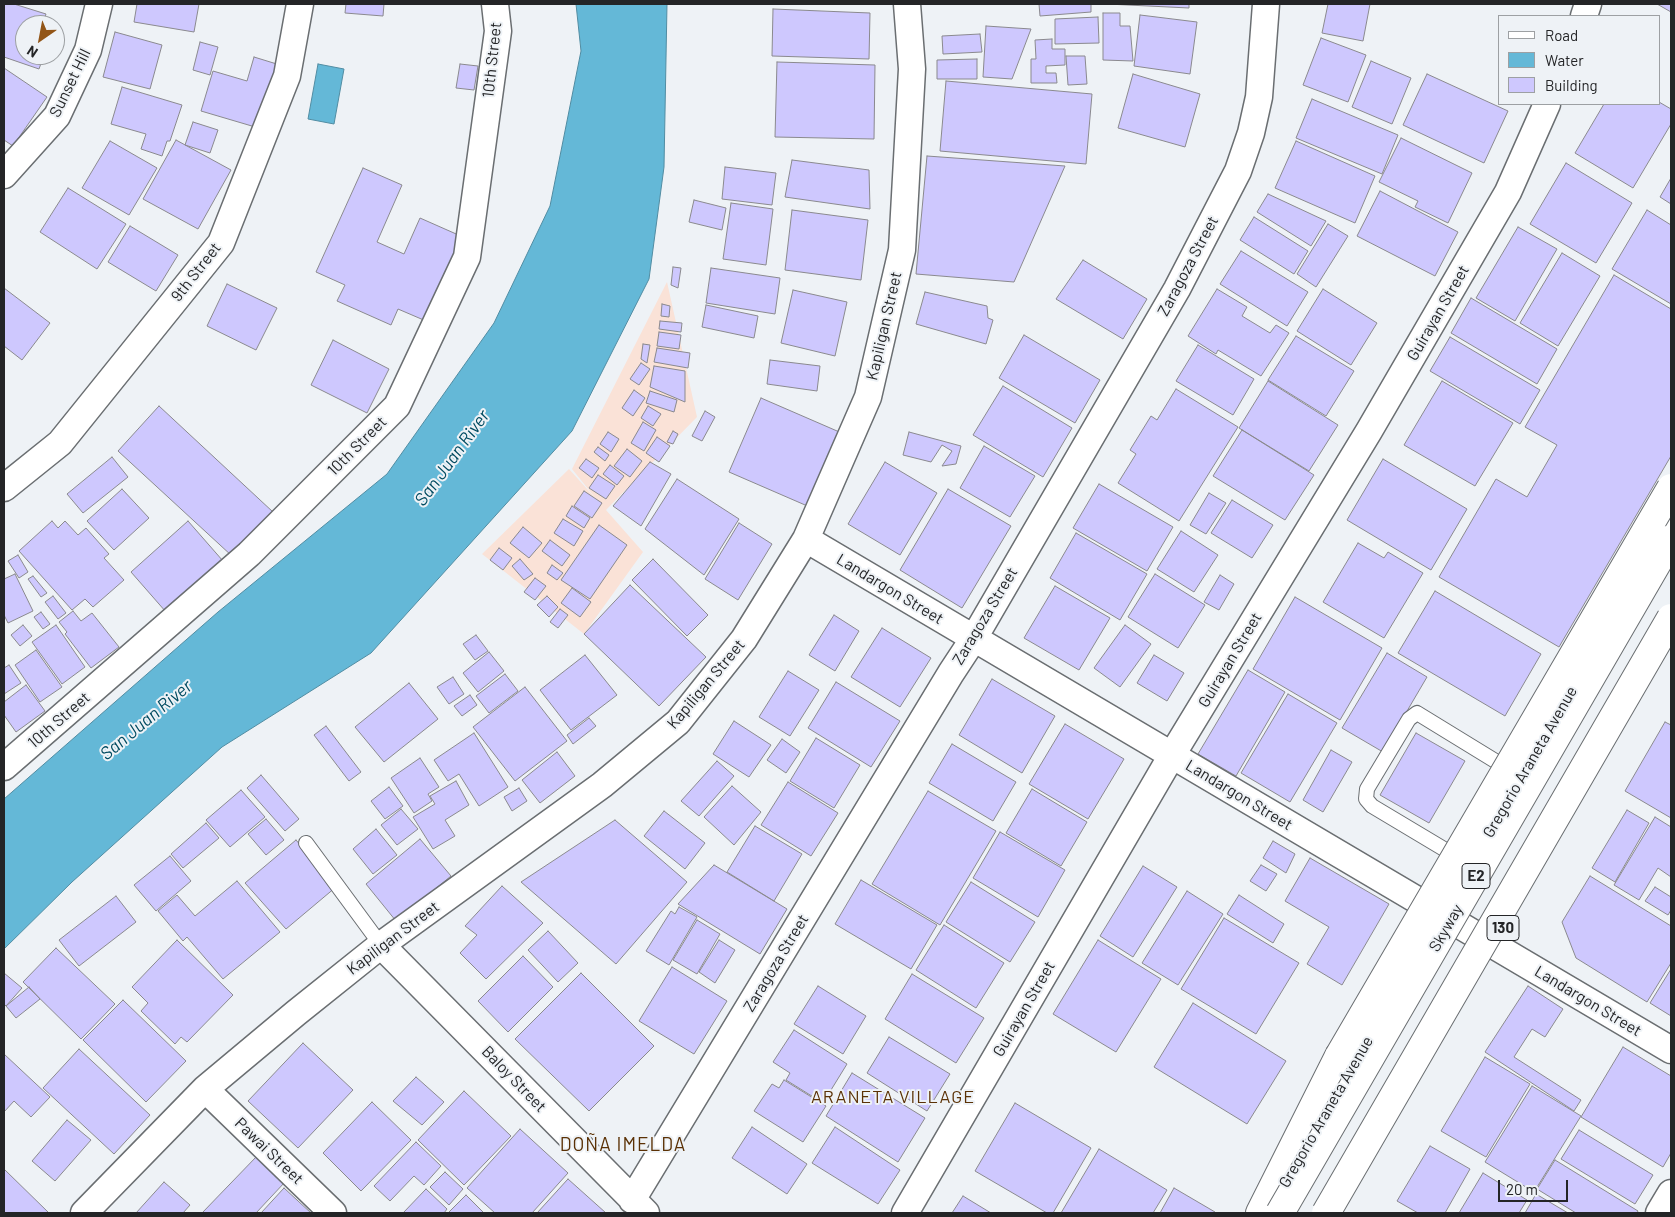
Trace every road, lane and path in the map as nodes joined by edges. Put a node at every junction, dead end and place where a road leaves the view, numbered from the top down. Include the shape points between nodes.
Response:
1 (100, 4) edge
2 (300, 4) edge
3 (496, 4) edge
4 (907, 4) edge
5 (1266, 4) edge
6 (1547, 105) edge
7 (4, 175) edge
8 (4, 488) edge
9 (1671, 488) edge
10 (1671, 519) edge
11 (806, 539) junction
12 (1671, 539) edge
13 (1630, 590) junction
14 (1671, 618) edge
15 (974, 638) junction
16 (1671, 644) edge
17 (1534, 722) junction
18 (1172, 755) junction
19 (4, 767) edge
20 (1521, 777) junction
21 (306, 843) dead end
22 (1470, 864) junction
23 (1441, 914) junction
24 (382, 945) junction
25 (1493, 945) junction
26 (1671, 1050) edge
27 (205, 1089) junction
28 (1671, 1193) edge
29 (639, 1207) edge
30 (84, 1213) edge
31 (333, 1213) edge
32 (905, 1213) edge
33 (1260, 1213) edge
34 (1267, 1213) edge
35 (1280, 1213) edge
36 (1326, 1213) edge
37 (1336, 1213) edge
38 (1660, 1213) edge

1 - 7 street, Sunset Hill via 88,50 57,116
2 - 8 street, 9th Street via 287,76 221,242 60,443
3 - 19 street, 10th Street via 498,31 467,256 397,406 249,554
4 - 11 street, Kapiligan Street via 912,69 902,250 868,397
5 - 15 street, Zaragoza Street via 1259,97 1238,171 1178,289
6 - 18 street, Guirayan Street via 1508,192 1369,431
9 - 17 main road, bridge
10 - 13 main road, Gregorio Araneta Avenue
11 - 15 street, Landargon Street
11 - 24 street, Kapiligan Street via 744,639 678,722 602,785
12 - 35 main road, Skyway / E2, bridge
13 - 17 main road, bridge via 1587,641
13 - 20 main road, Gregorio Araneta Avenue
14 - 36 main road, E2, bridge
15 - 18 street, Landargon Street
15 - 29 street, Zaragoza Street
16 - 25 main road, 130
17 - 33 main road, bridge via 1339,1056
18 - 23 street, Landargon Street
18 - 32 street, Guirayan Street
20 - 22 main road, Gregorio Araneta Avenue
20 - 22 lane via 1417,713 1409,718 1367,789 1366,799 1372,806
21 - 24 lane
22 - 23 main road, Gregorio Araneta Avenue
23 - 25 street, Landargon Street
23 - 34 main road, Gregorio Araneta Avenue
24 - 27 street, Kapiligan Street
24 - 29 street, Baloy Street
25 - 26 street, Landargon Street
25 - 37 main road, 130
27 - 30 street, Kapiligan Street
27 - 31 street, Pawai Street
28 - 38 street

